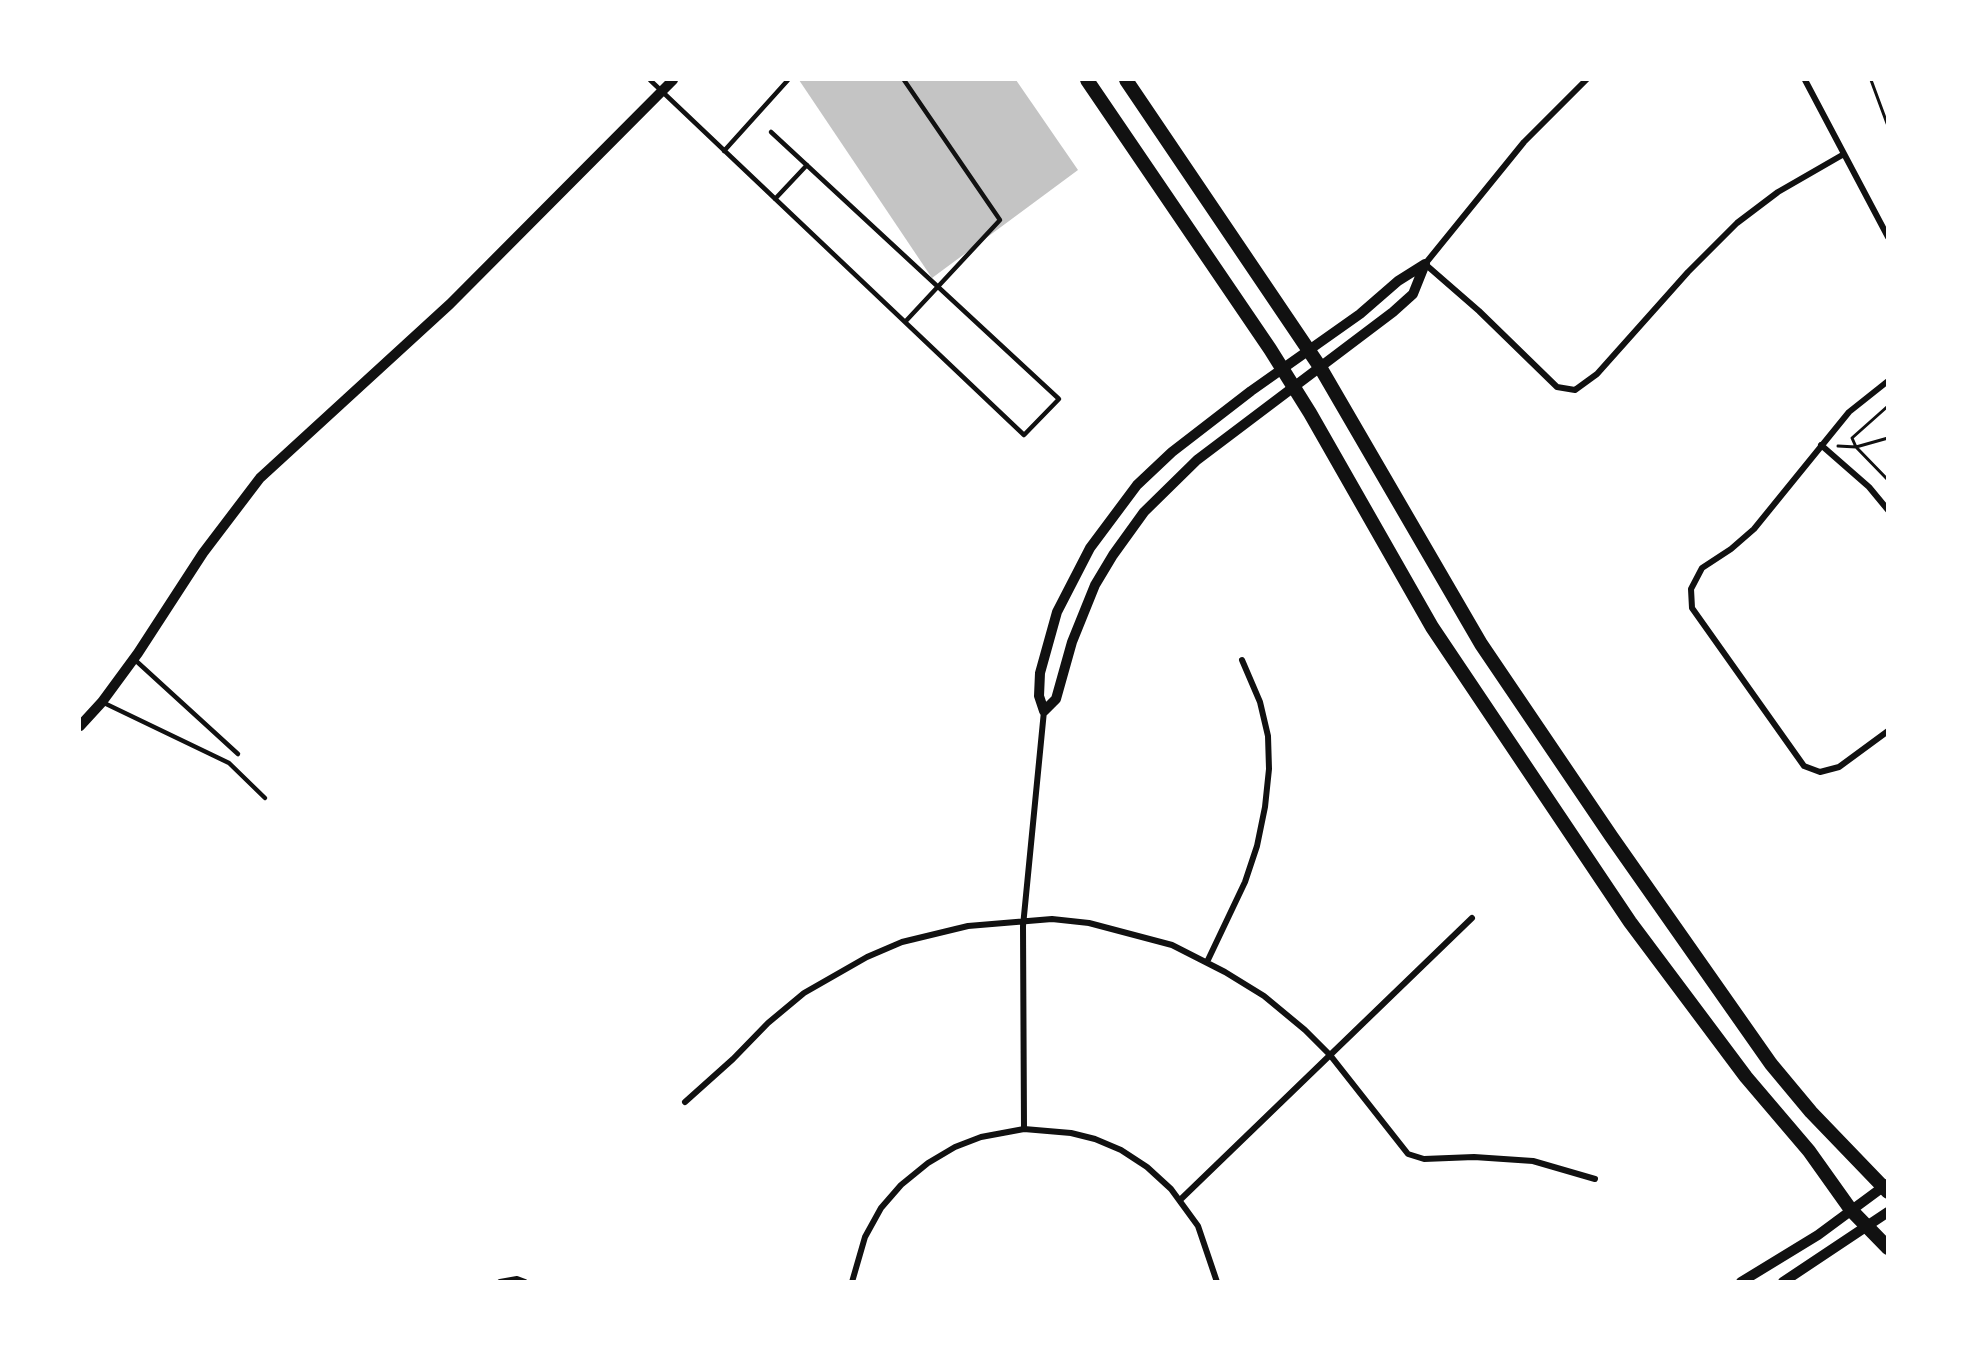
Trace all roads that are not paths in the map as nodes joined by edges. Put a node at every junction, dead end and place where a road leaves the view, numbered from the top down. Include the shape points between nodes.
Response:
1 (650, 80) edge
2 (673, 80) edge
3 (788, 80) edge
4 (904, 80) edge
5 (1087, 80) edge
6 (1126, 80) edge
7 (1586, 80) edge
8 (1805, 80) edge
9 (661, 92) junction
10 (771, 132) dead end
11 (724, 151) junction
12 (1844, 154) junction
13 (807, 165) junction
14 (775, 199) junction
15 (1887, 237) edge
16 (1425, 264) junction
17 (937, 286) junction
18 (905, 322) junction
19 (1308, 350) junction
20 (1320, 367) junction
21 (1282, 368) junction
22 (1887, 381) edge
23 (1294, 386) junction
24 (1821, 445) junction
25 (1887, 510) edge
26 (134, 659) junction
27 (1242, 660) dead end
28 (102, 702) junction
29 (1044, 711) junction
30 (80, 726) edge
31 (1887, 731) edge
32 (238, 754) dead end
33 (265, 798) dead end
34 (1472, 918) dead end
35 (1023, 920) junction
36 (1207, 962) junction
37 (1330, 1056) junction
38 (685, 1102) dead end
39 (1024, 1129) junction
40 (1595, 1179) dead end
41 (1886, 1188) edge
42 (1180, 1200) junction
43 (1851, 1210) junction
44 (1887, 1212) edge
45 (1866, 1225) junction
46 (1887, 1248) edge
47 (500, 1281) edge
48 (525, 1281) edge
49 (852, 1281) edge
50 (1217, 1281) edge
51 (1741, 1281) edge
52 (1783, 1281) edge

1 - 9 lane
2 - 9 street
3 - 11 lane
4 - 17 lane via 1000,220
5 - 21 main road
6 - 19 main road
7 - 16 street via 1524,142
8 - 12 street
9 - 11 lane
9 - 26 street via 450,304 260,478 203,554
10 - 13 lane
11 - 14 lane
12 - 15 street
12 - 16 street via 1778,192 1737,223 1597,374 1575,390 1557,387
13 - 14 lane
13 - 17 lane
14 - 18 lane
16 - 19 street
16 - 20 street via 1413,294
17 - 18 lane
17 - 18 lane via 1059,399 1024,435
19 - 20 main road
19 - 21 street
20 - 23 street
20 - 41 main road via 1481,644 1611,836 1771,1064 1842,1147
21 - 23 main road
21 - 29 street via 1172,452 1111,516 1089,548 1057,612 1040,673 1039,696
22 - 24 street via 1849,412
23 - 29 street via 1197,460 1129,532 1095,585 1072,642 1056,699
23 - 43 main road via 1426,618 1630,922
24 - 25 street via 1869,487
24 - 31 street via 1754,529 1702,568 1691,589 1692,608 1804,766 1820,772 1839,767
26 - 28 street
26 - 32 lane
27 - 36 street via 1260,702 1268,736 1265,807 1245,882
28 - 30 street
28 - 33 lane via 229,763
29 - 35 street
34 - 37 street
35 - 36 street via 1089,924 1143,936
35 - 38 street via 968,926 902,942 834,974 768,1023
35 - 39 street
36 - 37 street via 1286,1013
37 - 40 street via 1408,1154 1424,1159 1533,1161
37 - 42 street
39 - 42 street via 1071,1133 1121,1150 1148,1167
39 - 49 street via 981,1137 955,1147 928,1162 901,1185 881,1208 865,1237
41 - 43 street
42 - 50 street via 1203,1237
43 - 45 main road
43 - 51 street via 1785,1257
44 - 45 street
45 - 46 main road
45 - 52 street
47 - 48 street

